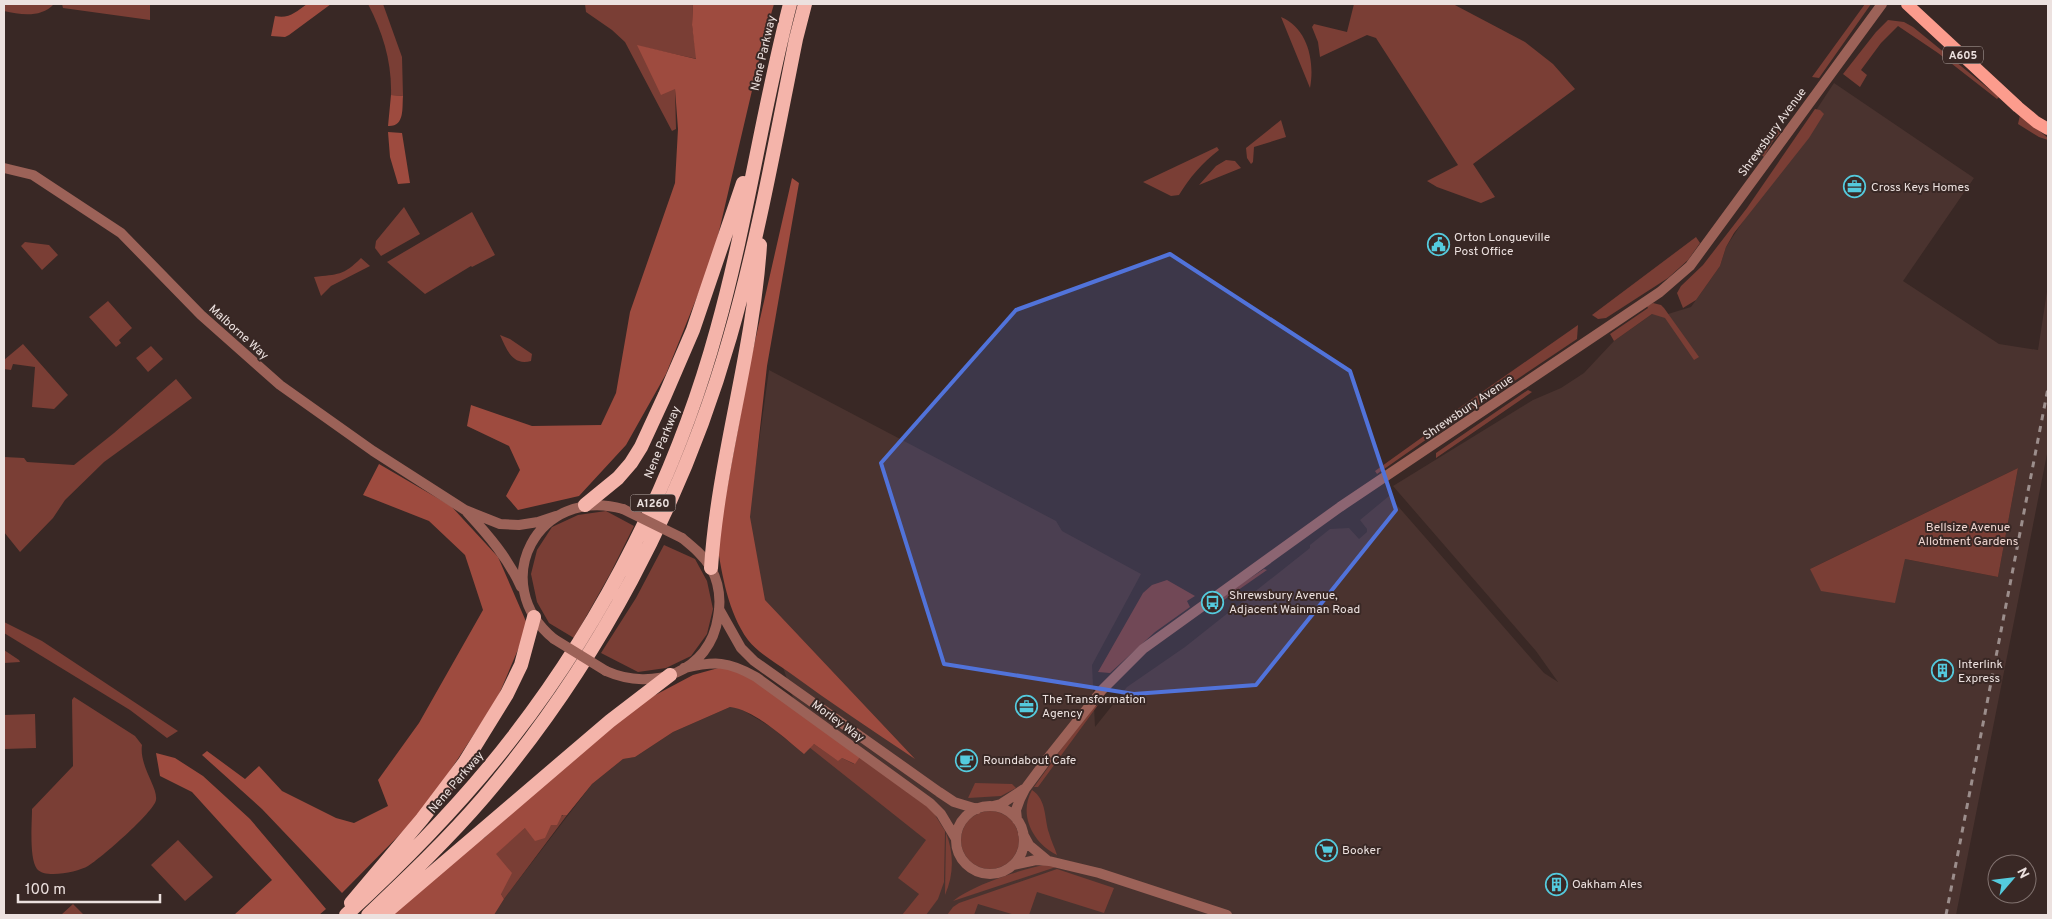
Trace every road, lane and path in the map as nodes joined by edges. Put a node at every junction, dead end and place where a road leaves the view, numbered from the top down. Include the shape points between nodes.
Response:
1 (790, 4) edge
2 (805, 4) edge
3 (1882, 4) edge
4 (1906, 4) edge
5 (761, 128) junction
6 (2048, 129) edge
7 (4, 168) edge
8 (764, 195) junction
9 (585, 505) junction
10 (465, 510) junction
11 (556, 516) junction
12 (711, 568) junction
13 (524, 594) junction
14 (719, 609) junction
15 (534, 617) junction
16 (684, 668) junction
17 (670, 675) junction
18 (1025, 789) junction
19 (990, 806) junction
20 (977, 809) junction
21 (1017, 820) junction
22 (1023, 833) junction
23 (956, 840) junction
24 (1049, 862) junction
25 (1013, 865) junction
26 (341, 915) edge
27 (346, 915) edge
28 (368, 915) edge
29 (384, 915) edge
30 (1227, 915) edge

1 - 5 highway, Nene Parkway / A1260
2 - 8 highway, A1260
3 - 18 street, Shrewsbury Avenue via 1690,266 1660,292 1340,507 1143,649 1102,690
4 - 6 main road, A605 via 2018,107
5 - 9 highway via 693,330 661,404 631,463
5 - 27 highway, Nene Parkway / A1260 via 729,284 698,393 677,449 629,555 562,668 514,736 436,828
7 - 10 street, Malborne Way via 33,175 121,233 201,315 280,385
8 - 12 highway via 757,288 718,500
8 - 28 highway, A1260 via 730,337 711,397 664,515 637,569 574,676 525,746 447,838
9 - 11 street, Malborne Way
9 - 12 street, bridge via 623,509 682,538 699,551
10 - 11 street, Malborne Way via 500,524 519,525
10 - 13 street, Malborne Way via 500,549
11 - 13 street via 544,525 528,550 524,564
12 - 14 street via 718,588
13 - 15 street, Malborne Way
14 - 16 street via 709,643
14 - 20 street, Morley Way via 741,648 754,661 954,802
15 - 17 street, Malborne Way, bridge via 554,638 606,670 631,679 657,679
15 - 26 highway via 521,665 507,694 464,762
16 - 17 street, Malborne Way
16 - 23 street, Morley Way via 719,663 738,667 756,677 930,803 941,814
17 - 29 highway via 610,721
18 - 19 street, Shrewsbury Avenue via 1001,804
18 - 21 street, Shrewsbury Avenue via 1016,810
19 - 20 street
19 - 21 street via 1005,810
20 - 23 street via 960,824
21 - 22 street
22 - 24 street via 1029,845
22 - 25 street via 1022,850
23 - 25 street via 964,863 979,872 999,873
24 - 25 street via 1036,860
24 - 30 street via 1099,873

